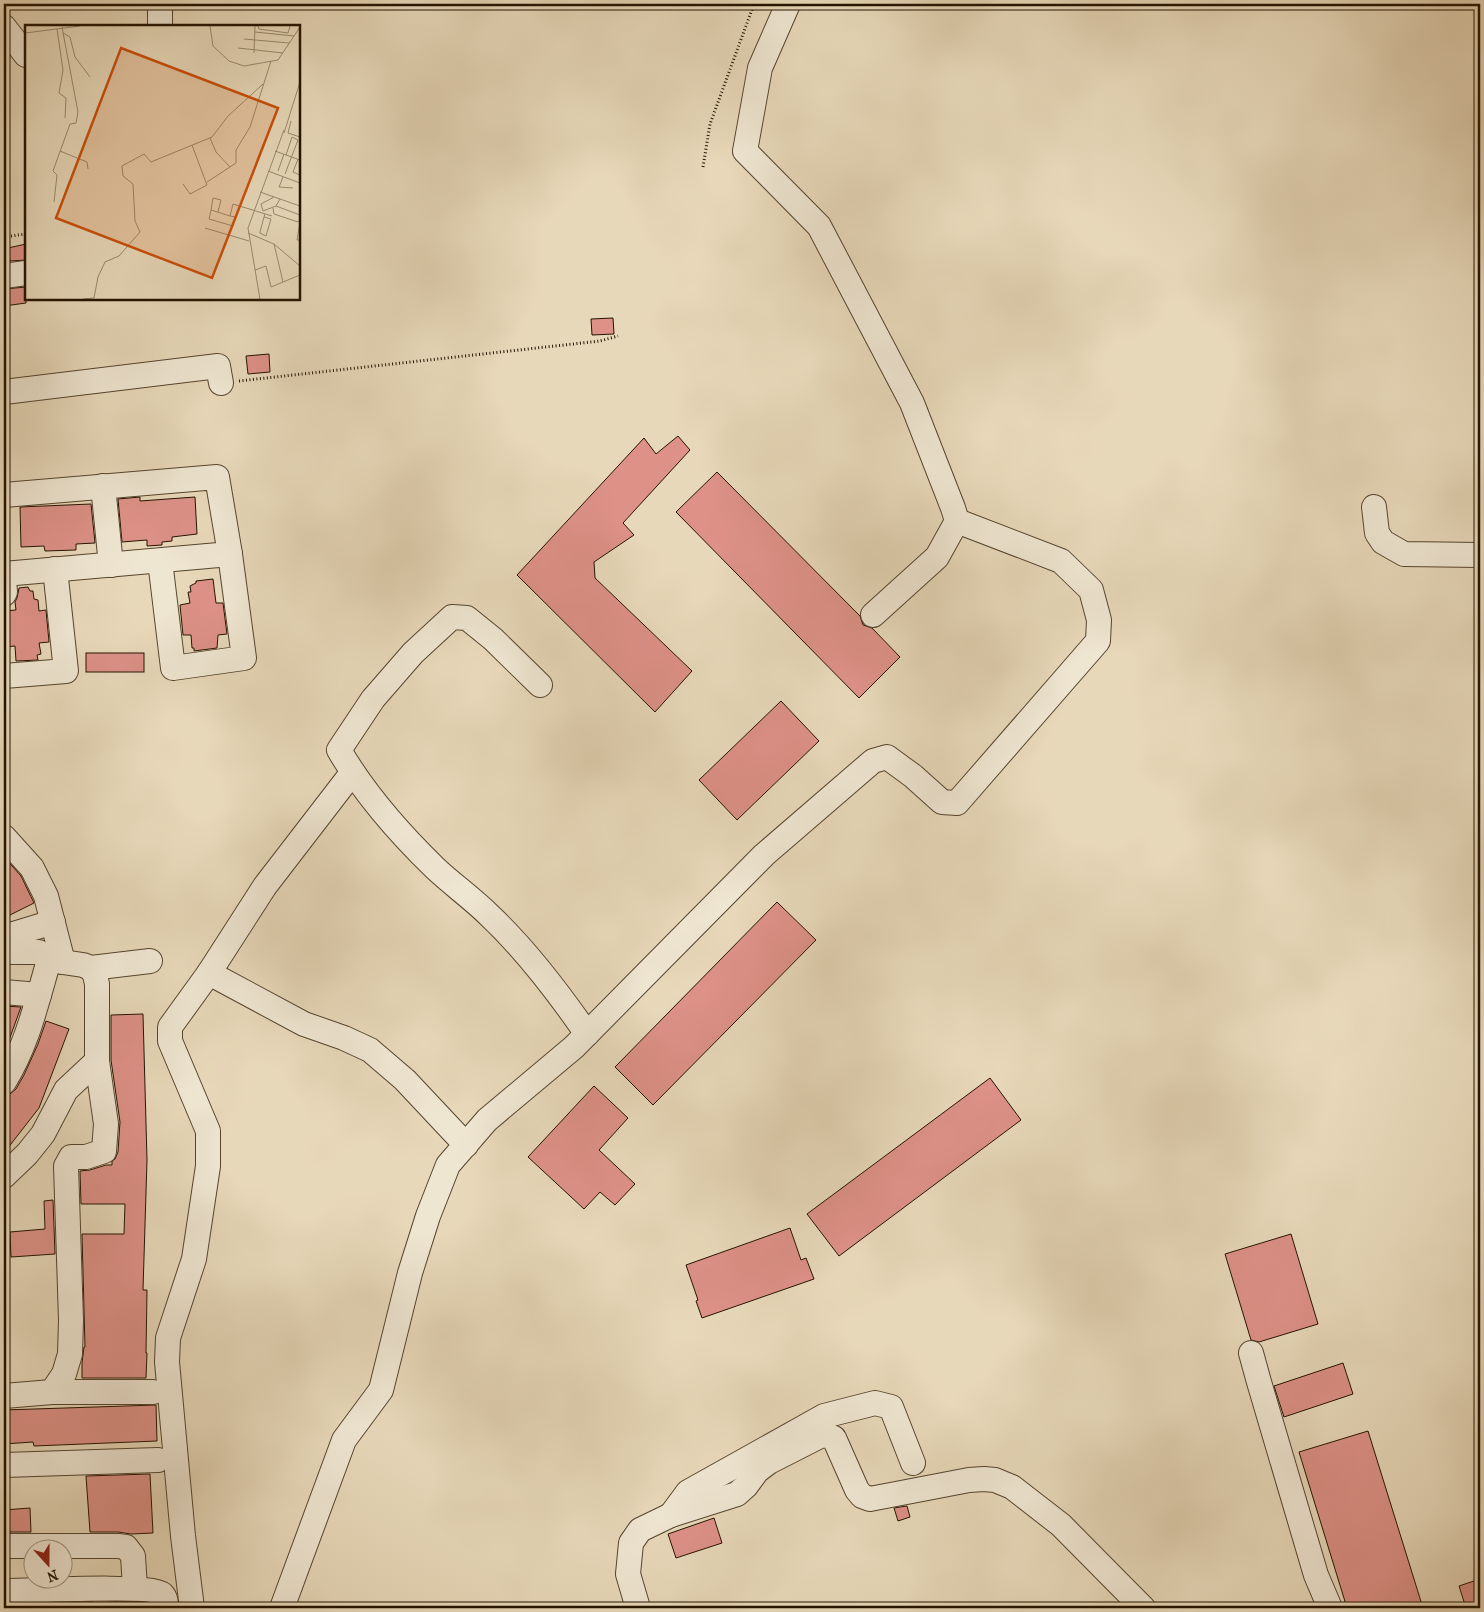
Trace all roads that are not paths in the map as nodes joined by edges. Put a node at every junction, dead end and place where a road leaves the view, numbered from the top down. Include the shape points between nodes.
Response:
1 (160, 4) edge
2 (788, 4) edge
3 (160, 25) edge
4 (4, 27) edge
5 (25, 53) edge
6 (25, 274) edge
7 (4, 276) edge
8 (221, 383) road end
9 (4, 392) edge
10 (103, 486) junction
11 (4, 495) edge
12 (1374, 507) dead end
13 (957, 521) junction
14 (230, 554) junction
15 (1480, 555) edge
16 (160, 561) junction
17 (111, 565) junction
18 (55, 569) junction
19 (4, 574) edge
20 (4, 579) edge
21 (4, 594) edge
22 (873, 615) dead end
23 (4, 676) edge
24 (540, 685) dead end
25 (352, 773) junction
26 (4, 837) edge
27 (53, 922) junction
28 (4, 934) edge
29 (4, 952) edge
30 (56, 961) junction
31 (150, 961) dead end
32 (4, 968) edge
33 (91, 968) junction
34 (209, 973) junction
35 (4, 992) edge
36 (38, 996) junction
37 (587, 1034) junction
38 (97, 1061) junction
39 (4, 1082) edge
40 (466, 1145) junction
41 (4, 1176) edge
42 (1251, 1353) dead end
43 (52, 1392) junction
44 (154, 1392) dead end
45 (4, 1395) edge
46 (158, 1460) dead end
47 (913, 1463) dead end
48 (4, 1465) edge
49 (671, 1515) junction
50 (4, 1546) edge
51 (134, 1588) junction
52 (4, 1591) edge
53 (166, 1608) edge
54 (192, 1608) edge
55 (282, 1608) edge
56 (638, 1608) edge
57 (1143, 1608) edge
58 (1330, 1608) edge

1 - 3 street
2 - 13 street via 760,68 745,151 819,226 912,403
4 - 5 street
6 - 7 street
8 - 9 street via 218,366
10 - 11 street
10 - 14 street via 217,477
10 - 17 street
12 - 15 street via 1377,533 1383,542 1404,554
13 - 22 street via 937,557
13 - 37 street via 1061,561 1091,590 1099,620 1098,641 957,803 942,802 887,757 873,761 764,855
14 - 16 street
14 - 16 street via 244,658 173,668
16 - 17 street
17 - 18 street
18 - 19 street
18 - 23 street via 66,671
20 - 21 street
24 - 25 street via 467,618 452,617 413,653 373,698 338,750
25 - 34 street via 265,886
25 - 37 street via 436,868 491,916 560,995
26 - 27 street via 32,868 46,896
27 - 28 street via 7,936
27 - 30 street
29 - 30 street via 39,952
30 - 32 street via 37,968
30 - 33 street
30 - 36 street
31 - 33 street
33 - 38 street via 97,984
34 - 40 street via 304,1024 370,1050 406,1080
34 - 54 street via 170,1028 170,1041 208,1131 208,1166 194,1260 168,1338 167,1362 182,1536
35 - 36 street
36 - 39 street via 12,1069
37 - 40 street via 487,1120
38 - 41 street via 66,1090 43,1134
38 - 43 street via 106,1124 104,1151 86,1157 71,1157 66,1166 70,1354 64,1374
40 - 55 street via 448,1165 428,1216 410,1273 381,1390 344,1440
42 - 58 street via 1316,1575
43 - 44 street
43 - 45 street
46 - 48 street
47 - 49 street via 891,1407 876,1403 824,1416 688,1492
49 - 56 street via 640,1530 631,1543 628,1574
49 - 57 street via 738,1494 769,1462 827,1435 834,1438 857,1490 870,1499 969,1480 996,1480 1012,1487 1061,1525
50 - 51 street via 126,1547 133,1556
51 - 52 street
51 - 53 street via 158,1591 164,1595

